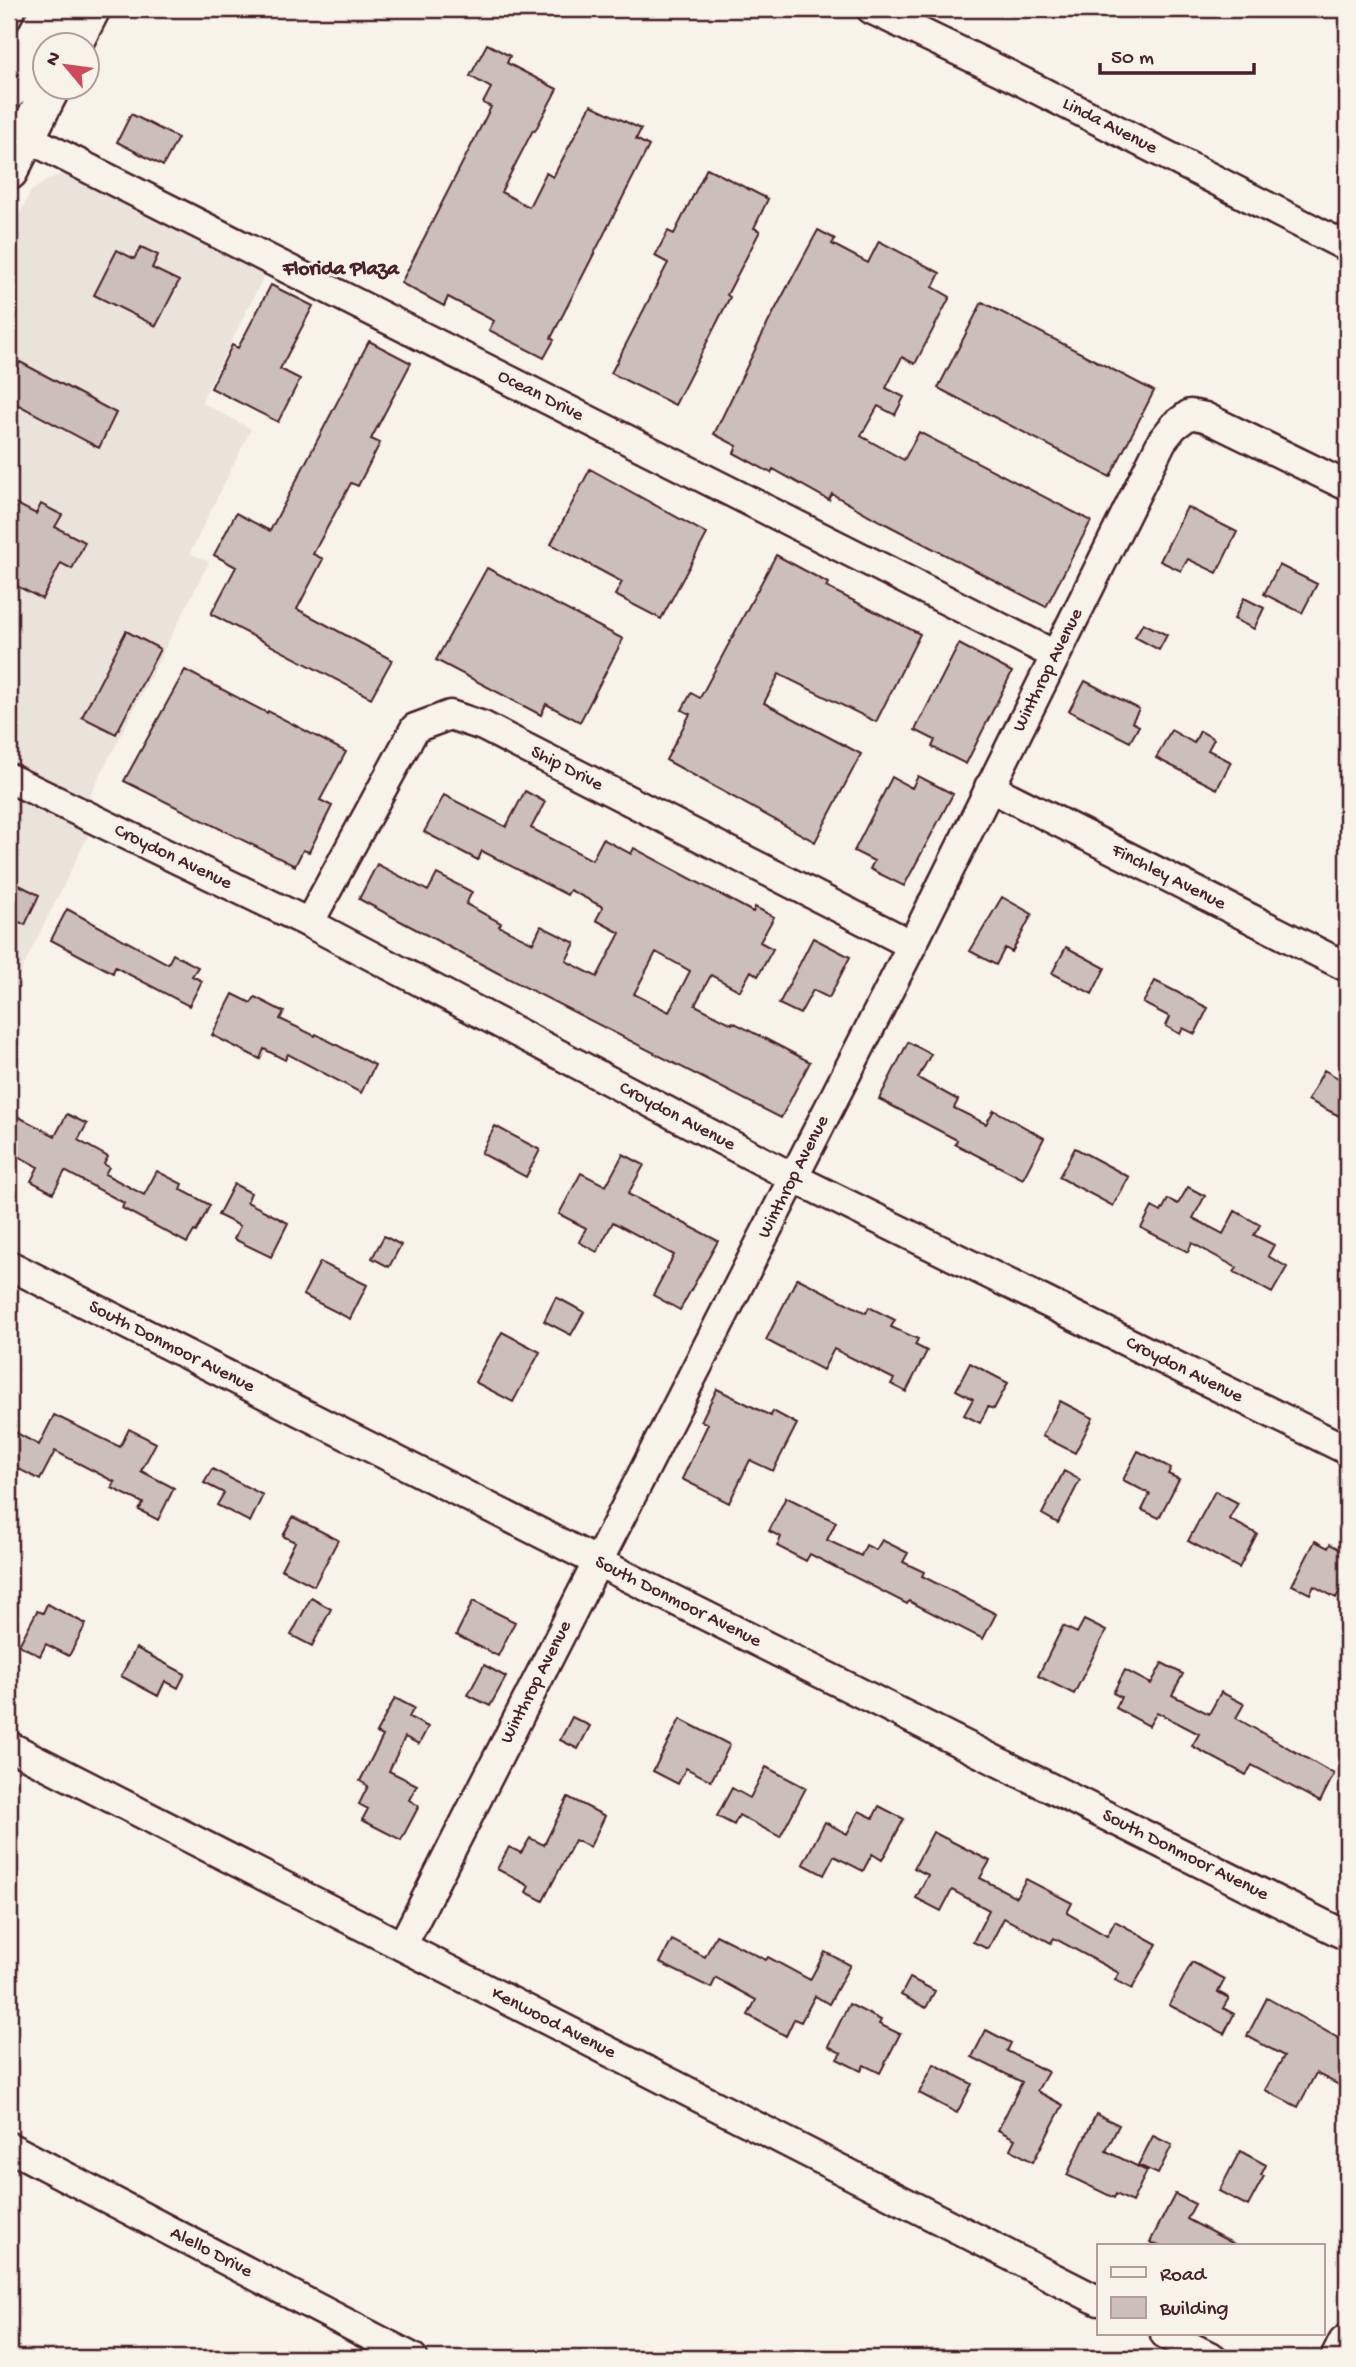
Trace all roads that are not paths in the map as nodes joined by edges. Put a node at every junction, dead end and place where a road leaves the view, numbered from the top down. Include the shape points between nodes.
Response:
1 (50, 9) edge
2 (91, 9) edge
3 (871, 9) edge
4 (79, 32) edge
5 (9, 90) edge
6 (44, 102) edge
7 (26, 137) junction
8 (9, 171) edge
9 (1347, 247) edge
10 (1347, 486) edge
11 (1055, 655) junction
12 (9, 778) edge
13 (989, 787) junction
14 (309, 923) junction
15 (912, 945) junction
16 (1347, 967) edge
17 (794, 1178) junction
18 (9, 1265) edge
19 (1347, 1450) edge
20 (598, 1562) junction
21 (9, 1746) edge
22 (1347, 1936) edge
23 (402, 1946) junction
24 (9, 2147) edge
25 (1097, 2300) edge
26 (1168, 2336) edge
27 (1347, 2344) edge
28 (413, 2358) edge
29 (1213, 2358) edge
30 (1340, 2358) edge

1 - 5 main road
2 - 4 main road
3 - 9 street, Linda Avenue
6 - 7 main road
7 - 8 main road
7 - 11 street, Ocean Drive
10 - 11 street, Winthrop Avenue via 1218,421 1190,414 1162,441
11 - 13 street, Winthrop Avenue
12 - 14 street, Croydon Avenue
13 - 15 street, Winthrop Avenue
13 - 16 street, Finchley Avenue
14 - 15 street, Ship Drive via 415,728 450,715 483,726
14 - 17 street, Croydon Avenue
15 - 17 street, Winthrop Avenue
17 - 19 street, Croydon Avenue
17 - 20 street, Winthrop Avenue
18 - 20 street, South Donmoor Avenue
20 - 22 street, South Donmoor Avenue
20 - 23 street, Winthrop Avenue
21 - 23 street, Kenwood Avenue
23 - 25 street, Kenwood Avenue
24 - 28 street, Alello Drive
26 - 29 street
27 - 30 main road

